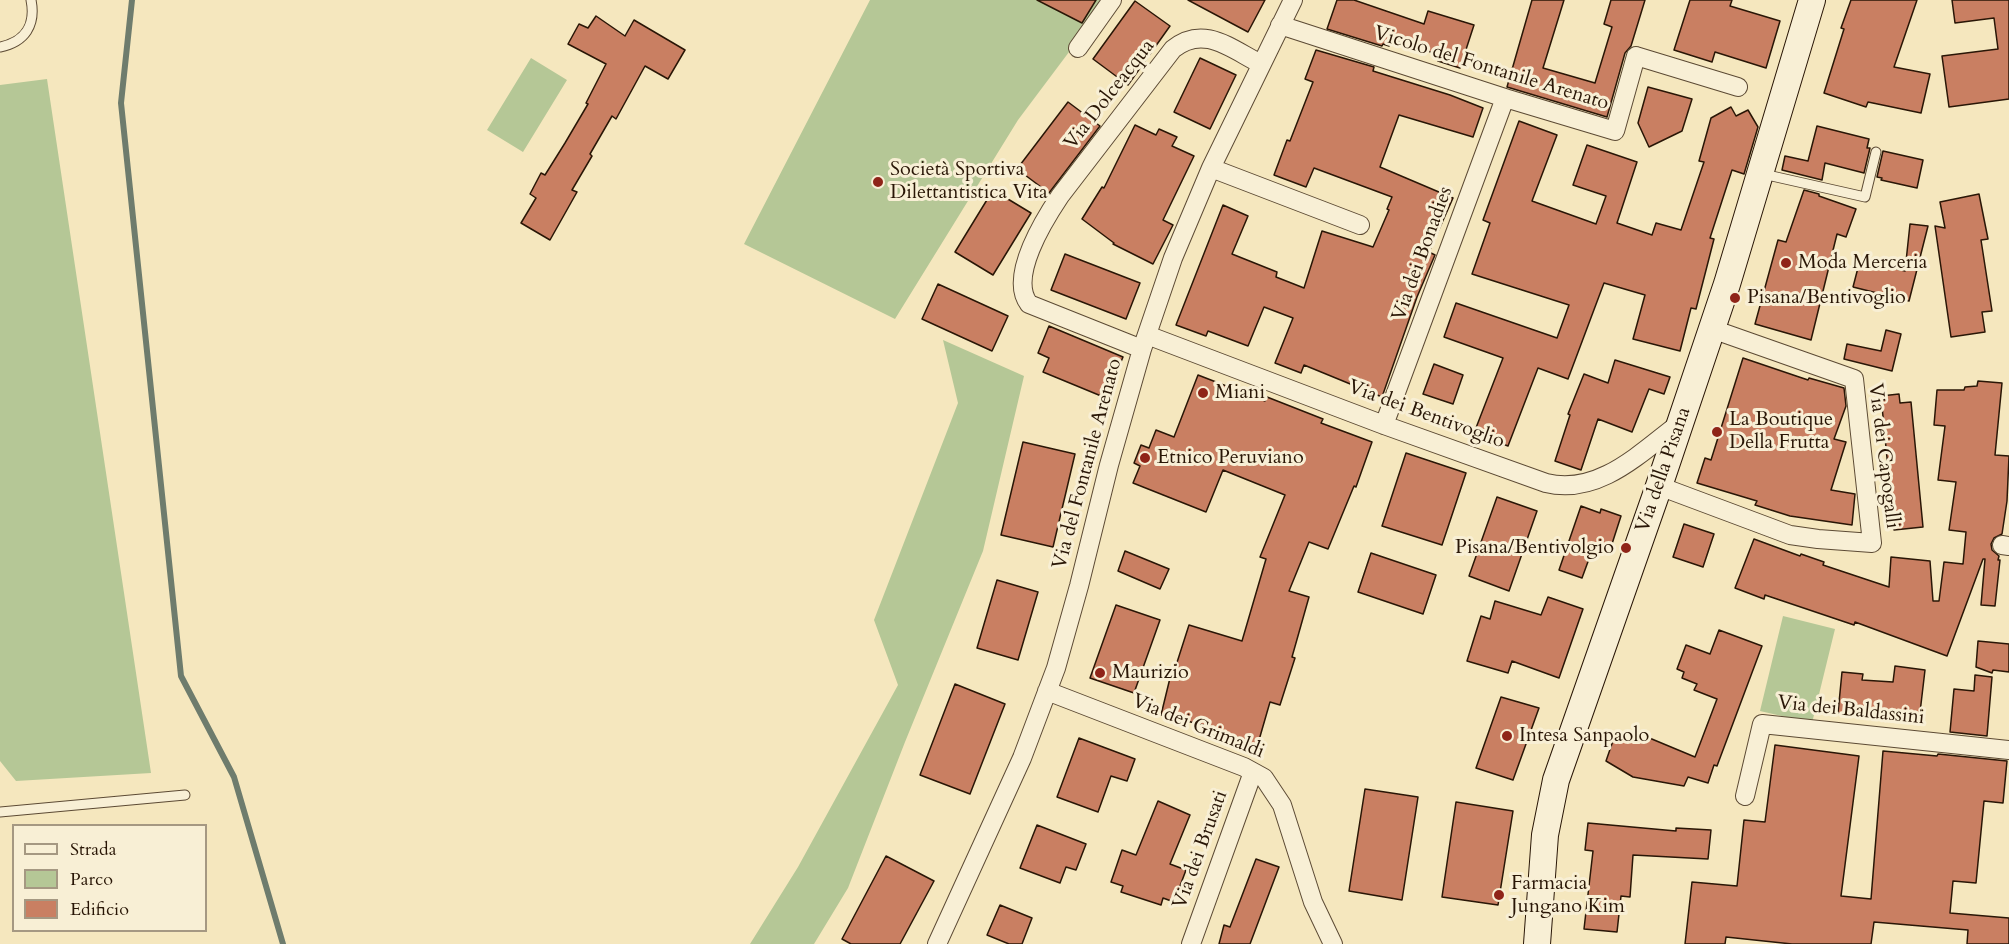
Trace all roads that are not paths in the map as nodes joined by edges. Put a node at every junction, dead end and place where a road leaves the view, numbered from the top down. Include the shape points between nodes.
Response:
1 (31, 0) edge
2 (1112, 0) edge
3 (1293, 0) edge
4 (1812, 0) edge
5 (1280, 26) junction
6 (0, 47) edge
7 (1078, 48) dead end
8 (1260, 64) junction
9 (1738, 87) dead end
10 (1505, 98) junction
11 (1876, 153) dead end
12 (1211, 168) junction
13 (1761, 174) junction
14 (1360, 225) dead end
15 (1712, 329) junction
16 (1145, 342) junction
17 (1680, 423) junction
18 (1384, 424) junction
19 (1659, 486) junction
20 (1047, 691) junction
21 (2009, 750) edge
22 (1253, 772) junction
23 (185, 795) dead end
24 (1745, 796) dead end
25 (0, 812) edge
26 (1536, 943) edge
27 (937, 944) edge
28 (1191, 944) edge
29 (1333, 944) edge

1 - 6 lane via 30,29 13,44
2 - 7 street
3 - 5 street, Via del Fontanile Arenato
4 - 13 main road, Via della Pisana
5 - 8 street, Via del Fontanile Arenato
5 - 10 street, Vicolo del Fontanile Arenato
8 - 12 street, Via del Fontanile Arenato
8 - 16 street, Via Dolceacqua via 1210,39 1187,40 1173,49 1060,196 1027,259 1021,283 1029,304
9 - 10 street, Vicolo del Fontanile Arenato via 1636,56 1615,131
10 - 18 street, Via dei Bonadies
11 - 13 lane via 1865,197
12 - 14 street
12 - 16 street, Via del Fontanile Arenato via 1181,237
13 - 15 main road, Via della Pisana
15 - 17 main road, Via della Pisana
15 - 19 street, Via dei Capogalli via 1854,379 1872,543 1790,535
16 - 18 street, Via dei Bentivoglio
16 - 20 street, Via del Fontanile Arenato
17 - 18 street, Via dei Bentivoglio via 1600,479 1576,486 1546,483
17 - 19 main road, Via della Pisana
19 - 26 main road, Via della Pisana via 1556,780 1544,846
20 - 22 street, Via dei Grimaldi
20 - 27 street, Via del Fontanile Arenato via 1022,758
21 - 24 street, Via dei Baldassini via 1762,724
22 - 28 street, Via dei Brusati
22 - 29 street, Via dei Grimaldi via 1270,785 1284,810 1313,902
23 - 25 lane

